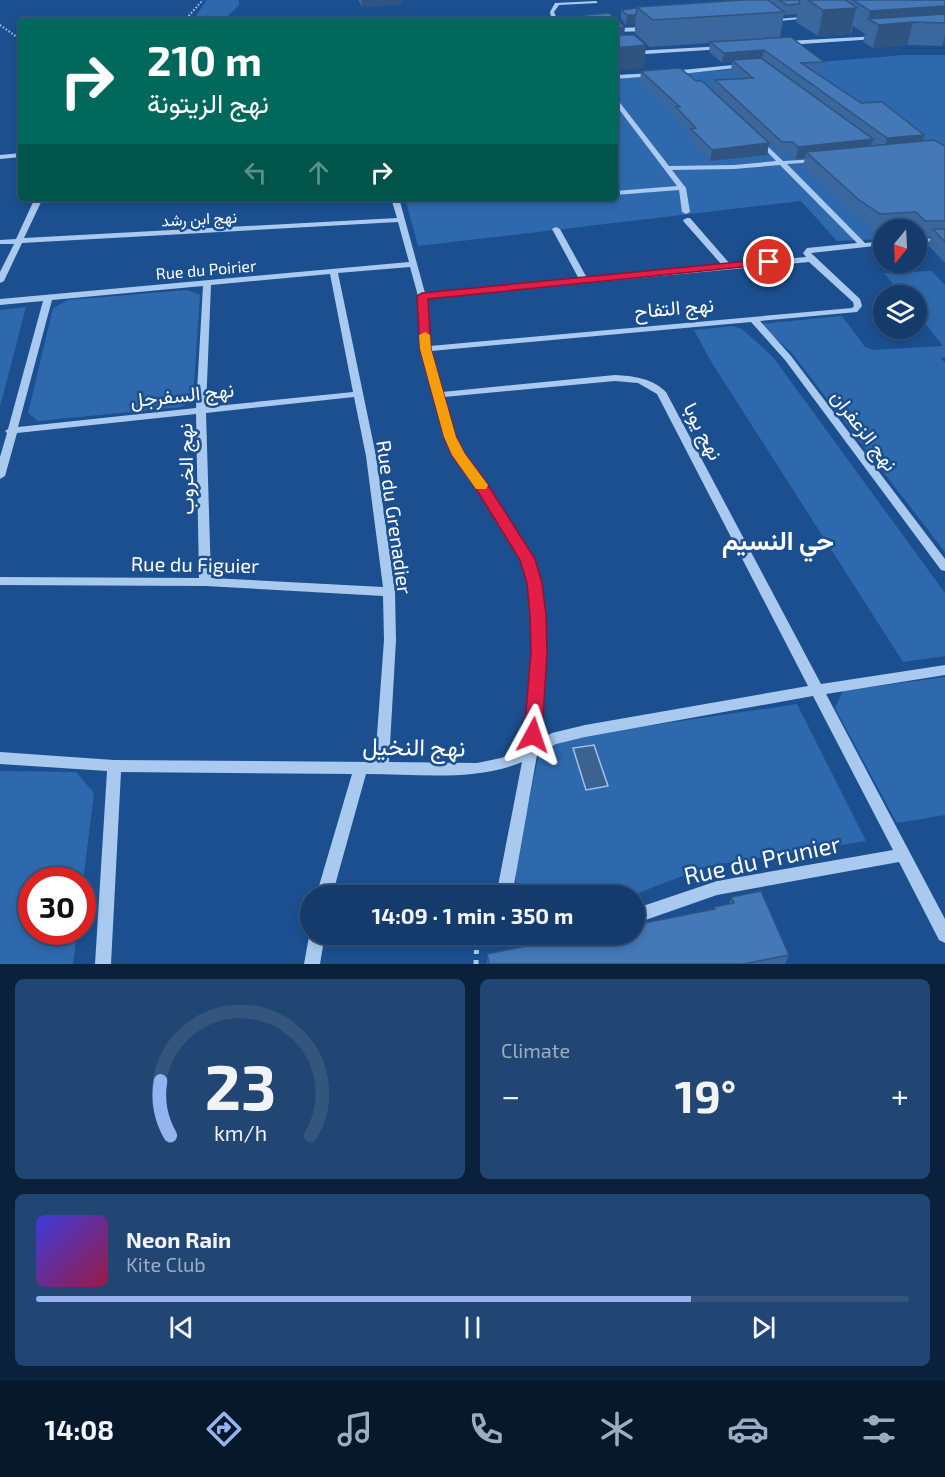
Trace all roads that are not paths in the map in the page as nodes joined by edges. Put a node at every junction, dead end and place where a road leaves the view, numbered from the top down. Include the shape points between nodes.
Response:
1 (556, 2) edge
2 (597, 2) dead end
3 (819, 16) edge
4 (554, 18) edge
5 (761, 20) edge
6 (656, 28) edge
7 (618, 30) edge
8 (856, 33) edge
9 (887, 37) edge
10 (864, 38) junction
11 (779, 44) edge
12 (726, 47) edge
13 (618, 54) edge
14 (750, 65) edge
15 (686, 72) junction
16 (618, 77) edge
17 (693, 79) edge
18 (618, 104) edge
19 (748, 130) edge
20 (18, 155) edge
21 (0, 157) edge
22 (827, 159) edge
23 (784, 164) junction
24 (668, 168) junction
25 (682, 188) junction
26 (618, 193) edge
27 (38, 201) edge
28 (396, 201) edge
29 (400, 220) junction
30 (556, 230) dead end
31 (945, 240) edge
32 (21, 241) junction
33 (927, 241) edge
34 (0, 242) edge
35 (862, 244) junction
36 (873, 244) edge
37 (811, 259) junction
38 (414, 264) junction
39 (726, 266) junction
40 (334, 273) junction
41 (584, 280) junction
42 (0, 281) edge
43 (207, 284) junction
44 (422, 296) junction
45 (48, 298) junction
46 (0, 302) edge
47 (752, 318) junction
48 (426, 349) junction
49 (357, 394) junction
50 (439, 395) junction
51 (201, 409) junction
52 (10, 431) junction
53 (0, 476) edge
54 (945, 567) edge
55 (0, 581) edge
56 (205, 582) junction
57 (389, 592) junction
58 (945, 670) edge
59 (817, 690) junction
60 (531, 753) junction
61 (0, 758) edge
62 (114, 766) junction
63 (361, 767) junction
64 (382, 768) junction
65 (902, 855) junction
66 (327, 885) edge
67 (506, 885) edge
68 (645, 913) edge
69 (945, 935) edge
70 (315, 945) edge
71 (103, 964) edge
72 (312, 964) edge

1 - 2 street
1 - 4 street
3 - 5 street
6 - 7 street
8 - 10 street
9 - 10 street
10 - 11 street
12 - 13 street
14 - 15 street
15 - 16 street
15 - 17 street
18 - 24 street
19 - 23 street
20 - 21 street
22 - 23 street
23 - 24 street
23 - 35 street
24 - 25 street
25 - 26 street
25 - 39 street via 687,216
27 - 32 street
28 - 29 street
29 - 32 street, نهج ابن رشد
29 - 38 street
30 - 41 street
31 - 33 street
32 - 34 street, نهج ابن رشد
32 - 42 street
35 - 36 street
35 - 37 street via 810,250 807,253
37 - 39 street
37 - 47 street, نهج التفاح via 852,296 858,306 854,310
38 - 40 street, Rue du Poirier
38 - 44 street
39 - 41 street
40 - 43 street, Rue du Poirier
40 - 49 street, Rue du Grenadier
41 - 44 street
43 - 45 street, Rue du Poirier
43 - 51 street, نهج الخروب
44 - 48 street
45 - 46 street, Rue du Poirier
45 - 52 street
47 - 48 street, نهج التفاح
47 - 54 street, نهج الزعفران via 788,358
48 - 50 street
49 - 51 street, نهج السفرجل
49 - 57 street, Rue du Grenadier via 371,456
50 - 59 street, نهج يوبا via 615,378 651,384 661,392
50 - 60 street via 459,455 527,559 534,583 539,652
51 - 52 street, نهج السفرجل
51 - 56 street, نهج الخروب
52 - 53 street
55 - 56 street, Rue du Figuier
56 - 57 street, Rue du Figuier
57 - 64 street, Rue du Grenadier via 390,652
58 - 59 street
59 - 60 street, نهج النخيل via 558,737
59 - 65 street, نهج يوبا
60 - 64 street, نهج النخيل via 477,769
60 - 67 street
61 - 62 street, نهج النخيل
62 - 63 street, نهج النخيل
62 - 71 street
63 - 64 street, نهج النخيل
63 - 66 street
65 - 68 street, Rue du Prunier via 717,888
65 - 69 street, نهج يوبا
70 - 72 street

